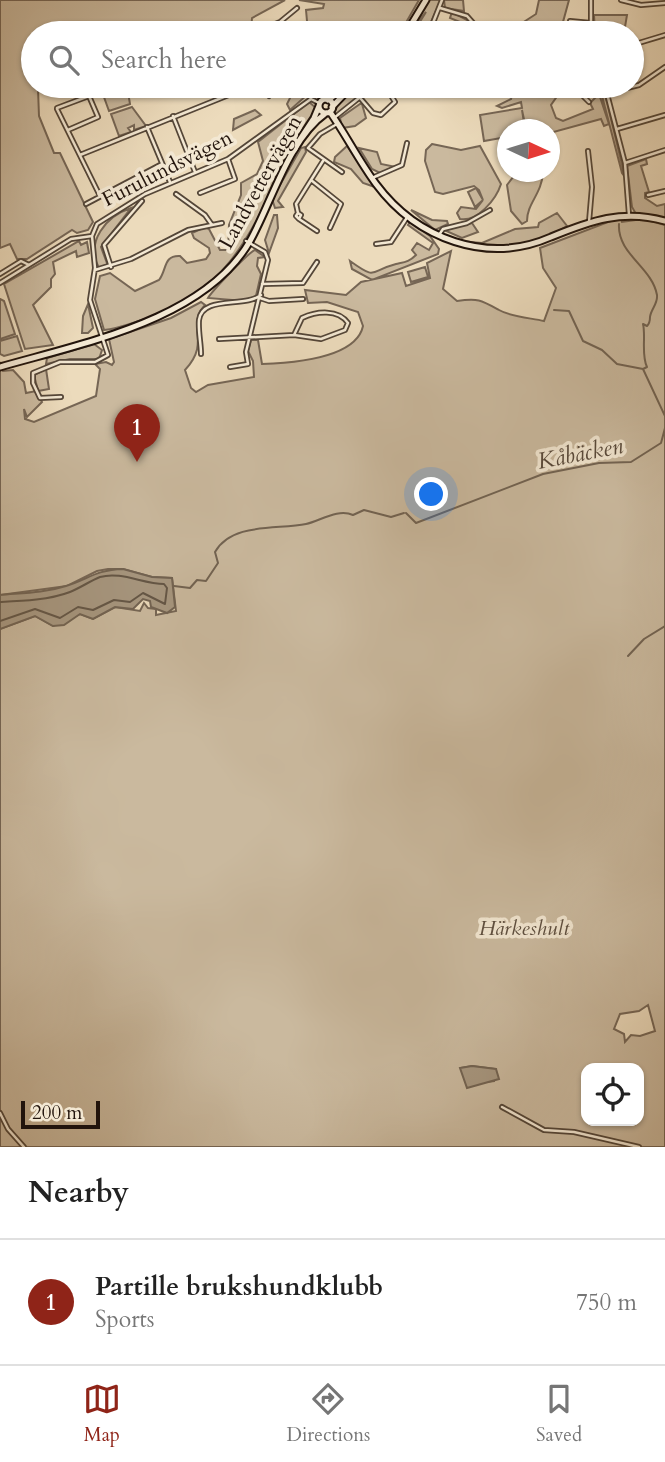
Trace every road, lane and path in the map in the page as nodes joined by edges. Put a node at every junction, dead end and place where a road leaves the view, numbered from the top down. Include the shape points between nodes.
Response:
1 (426, 0) edge
2 (442, 0) edge
3 (592, 0) edge
4 (621, 0) edge
5 (631, 2) edge
6 (665, 3) edge
7 (297, 8) dead end
8 (440, 8) junction
9 (281, 21) edge
10 (413, 21) edge
11 (434, 21) edge
12 (471, 21) edge
13 (591, 21) edge
14 (665, 35) edge
15 (644, 42) edge
16 (665, 67) edge
17 (644, 82) edge
18 (83, 98) edge
19 (90, 98) edge
20 (220, 98) edge
21 (331, 98) edge
22 (340, 98) edge
23 (392, 98) edge
24 (585, 98) edge
25 (608, 98) edge
26 (311, 99) joint
27 (361, 99) joint
28 (328, 100) junction
29 (589, 102) dead end
30 (319, 104) junction
31 (329, 111) junction
32 (665, 115) edge
33 (173, 116) junction
34 (335, 121) junction
35 (147, 127) junction
36 (617, 129) junction
37 (68, 130) junction
38 (407, 143) dead end
39 (665, 150) edge
40 (587, 151) dead end
41 (80, 155) junction
42 (228, 159) junction
43 (323, 161) junction
44 (162, 163) junction
45 (625, 163) junction
46 (196, 172) junction
47 (342, 172) dead end
48 (372, 178) junction
49 (311, 181) junction
50 (170, 183) junction
51 (665, 191) edge
52 (201, 193) dead end
53 (176, 194) dead end
54 (648, 195) dead end
55 (100, 196) junction
56 (142, 201) dead end
57 (86, 204) dead end
58 (490, 210) dead end
59 (629, 215) junction
60 (408, 216) junction
61 (665, 221) edge
62 (589, 222) junction
63 (222, 223) dead end
64 (212, 225) junction
65 (330, 228) dead end
66 (317, 230) dead end
67 (439, 235) junction
68 (92, 236) junction
69 (247, 242) junction
70 (376, 244) dead end
71 (317, 262) dead end
72 (29, 265) junction
73 (111, 267) junction
74 (95, 270) junction
75 (0, 274) edge
76 (0, 282) edge
77 (262, 284) junction
78 (260, 296) junction
79 (303, 299) dead end
80 (294, 335) junction
81 (101, 336) junction
82 (250, 338) junction
83 (219, 339) dead end
84 (201, 354) dead end
85 (0, 366) edge
86 (230, 367) dead end
87 (61, 397) dead end
88 (502, 1107) dead end
89 (0, 1113) edge
90 (24, 1147) edge
91 (639, 1147) edge

1 - 10 street
2 - 8 street
3 - 13 street
4 - 5 street
5 - 6 street
7 - 9 street
8 - 11 street
8 - 12 street via 464,14
14 - 15 street
16 - 17 street
18 - 37 street via 58,106
19 - 37 street via 97,117
20 - 33 street
21 - 28 street, Landvettervägen
22 - 31 street, Landvettervägen
23 - 27 street via 395,102 381,115 374,114
24 - 29 street
25 - 36 street
26 - 30 street
26 - 42 street, Furulundsvägen
27 - 34 street
28 - 30 street, Landvettervägen
28 - 31 street
30 - 31 street
30 - 69 street, Landvettervägen
31 - 34 street
31 - 69 street, Landvettervägen via 288,163
32 - 36 street
33 - 35 street
33 - 46 street
34 - 43 street via 309,145 309,151
34 - 48 street
35 - 41 street
35 - 44 street
36 - 45 street
37 - 41 street
38 - 48 street via 402,165
39 - 45 street
40 - 62 street via 592,187
41 - 55 street
42 - 46 street, Furulundsvägen
42 - 52 street via 235,179
43 - 47 street
43 - 49 street
44 - 50 street
44 - 55 street
45 - 59 street
46 - 50 street, Furulundsvägen
48 - 60 street
49 - 65 street via 341,204
49 - 66 street via 296,204 299,219
50 - 68 street, Furulundsvägen via 102,219
51 - 54 street
53 - 64 street
55 - 57 street
56 - 73 street via 103,247
58 - 67 street via 463,225 443,229
59 - 61 street
59 - 62 street
60 - 67 street
60 - 70 street via 391,242
62 - 67 street via 505,250 472,247
63 - 64 street
64 - 73 street via 184,232
68 - 72 street via 71,239
68 - 74 street, Furulundsvägen
69 - 77 street via 267,256
69 - 81 street, Landvettervägen via 226,272 183,306
71 - 77 street via 303,283
72 - 75 street via 21,261
72 - 76 street
73 - 74 street
74 - 81 street, Furulundsvägen via 90,300
77 - 78 street
78 - 79 street via 269,301
78 - 82 street
78 - 84 street via 204,310 199,320
80 - 80 street via 302,318 315,313 330,313 348,323 345,330 321,338
80 - 82 street
81 - 85 street, Landvettervägen
81 - 87 street via 106,359 60,362 33,373 42,399
82 - 83 street
82 - 86 street via 248,363
88 - 91 street via 544,1130
89 - 90 street

